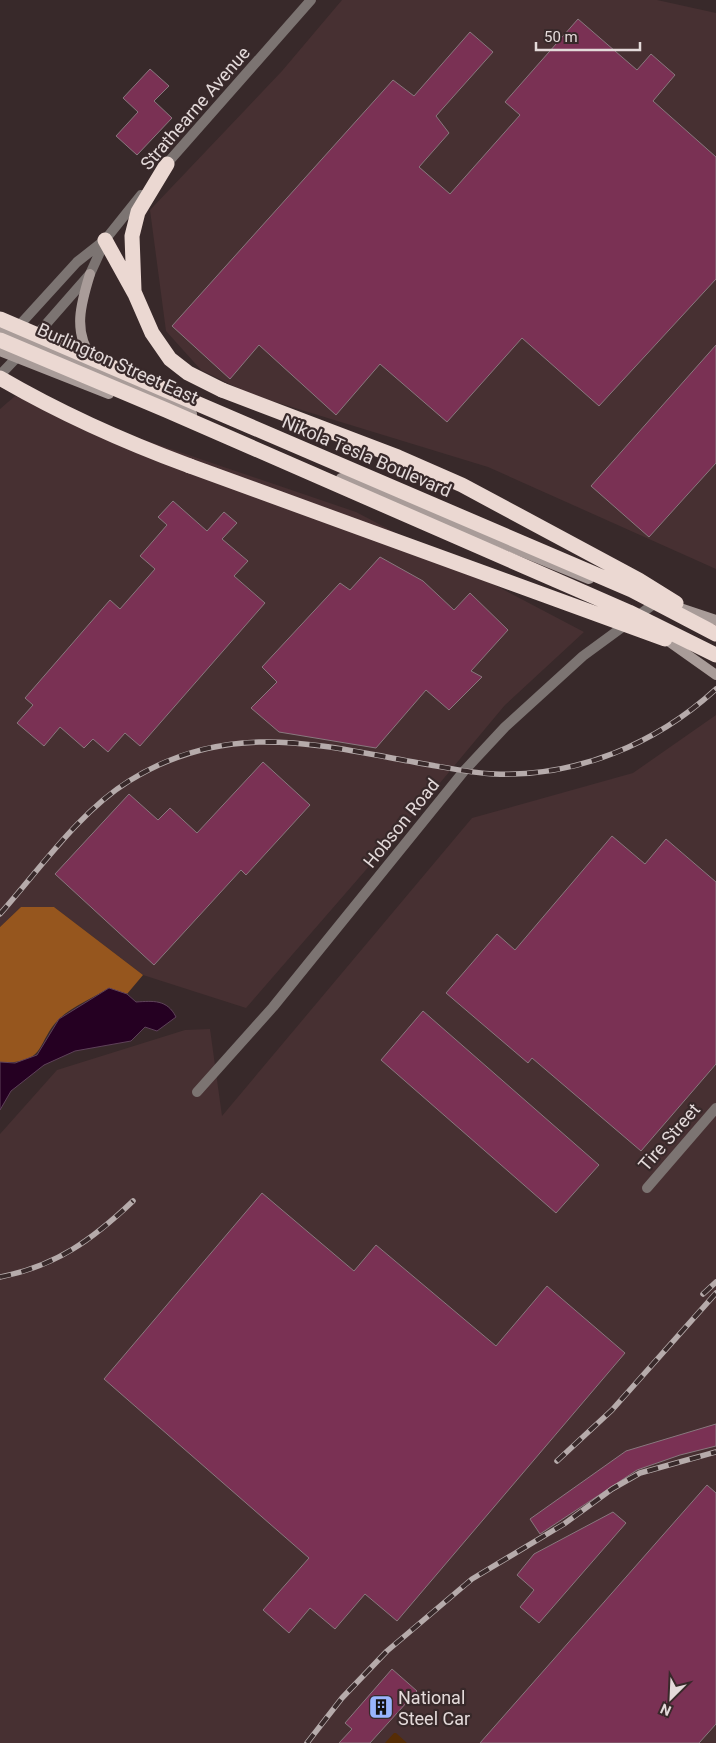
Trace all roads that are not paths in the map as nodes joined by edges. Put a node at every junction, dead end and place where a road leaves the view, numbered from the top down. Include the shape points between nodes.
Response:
1 (311, 0) edge
2 (167, 164) junction
3 (106, 240) junction
4 (90, 274) junction
5 (135, 294) junction
6 (0, 319) edge
7 (0, 328) edge
8 (6, 337) edge
9 (31, 342) junction
10 (0, 346) edge
11 (0, 351) edge
12 (16, 357) junction
13 (0, 376) edge
14 (122, 381) junction
15 (222, 430) junction
16 (568, 572) junction
17 (658, 601) junction
18 (636, 618) junction
19 (716, 620) edge
20 (716, 627) edge
21 (716, 634) edge
22 (716, 655) edge
23 (716, 663) edge
24 (716, 674) edge
25 (197, 1092) dead end
26 (716, 1108) edge
27 (646, 1188) dead end

1 - 2 street, Strathearne Avenue
2 - 3 street, Strathearne Avenue
2 - 5 highway via 138,212 132,236
3 - 4 street, Strathearne Avenue
3 - 5 highway
3 - 8 street, Strathearne Avenue via 77,262
4 - 9 street, Strathearne Avenue
4 - 14 main road via 81,303 81,336 91,358
5 - 20 highway, bridge via 152,333 170,359 188,373 222,390 462,485 639,580
6 - 21 highway, Nikola Tesla Boulevard, bridge via 632,590
7 - 8 main road, Burlington Street East
8 - 9 main road, Burlington Street East
8 - 10 street, Strathearne Avenue
8 - 22 highway, bridge via 629,612
9 - 12 street, Strathearne Avenue
9 - 14 main road, Burlington Street East
11 - 12 main road, Burlington Street East
12 - 13 street, Strathearne Avenue
12 - 15 main road, Burlington Street East via 168,417
13 - 23 highway, bridge via 24,392 127,442 609,617 691,649
14 - 15 main road, Burlington Street East
15 - 16 main road, Burlington Street East
16 - 17 main road, Burlington Street East
16 - 18 main road, Burlington Street East
17 - 18 street, Hobson Road
17 - 19 main road, Burlington Street East
18 - 24 main road, Burlington Street East
18 - 25 street, Hobson Road via 583,656 505,727 464,771 273,1007
26 - 27 street, Tire Street

